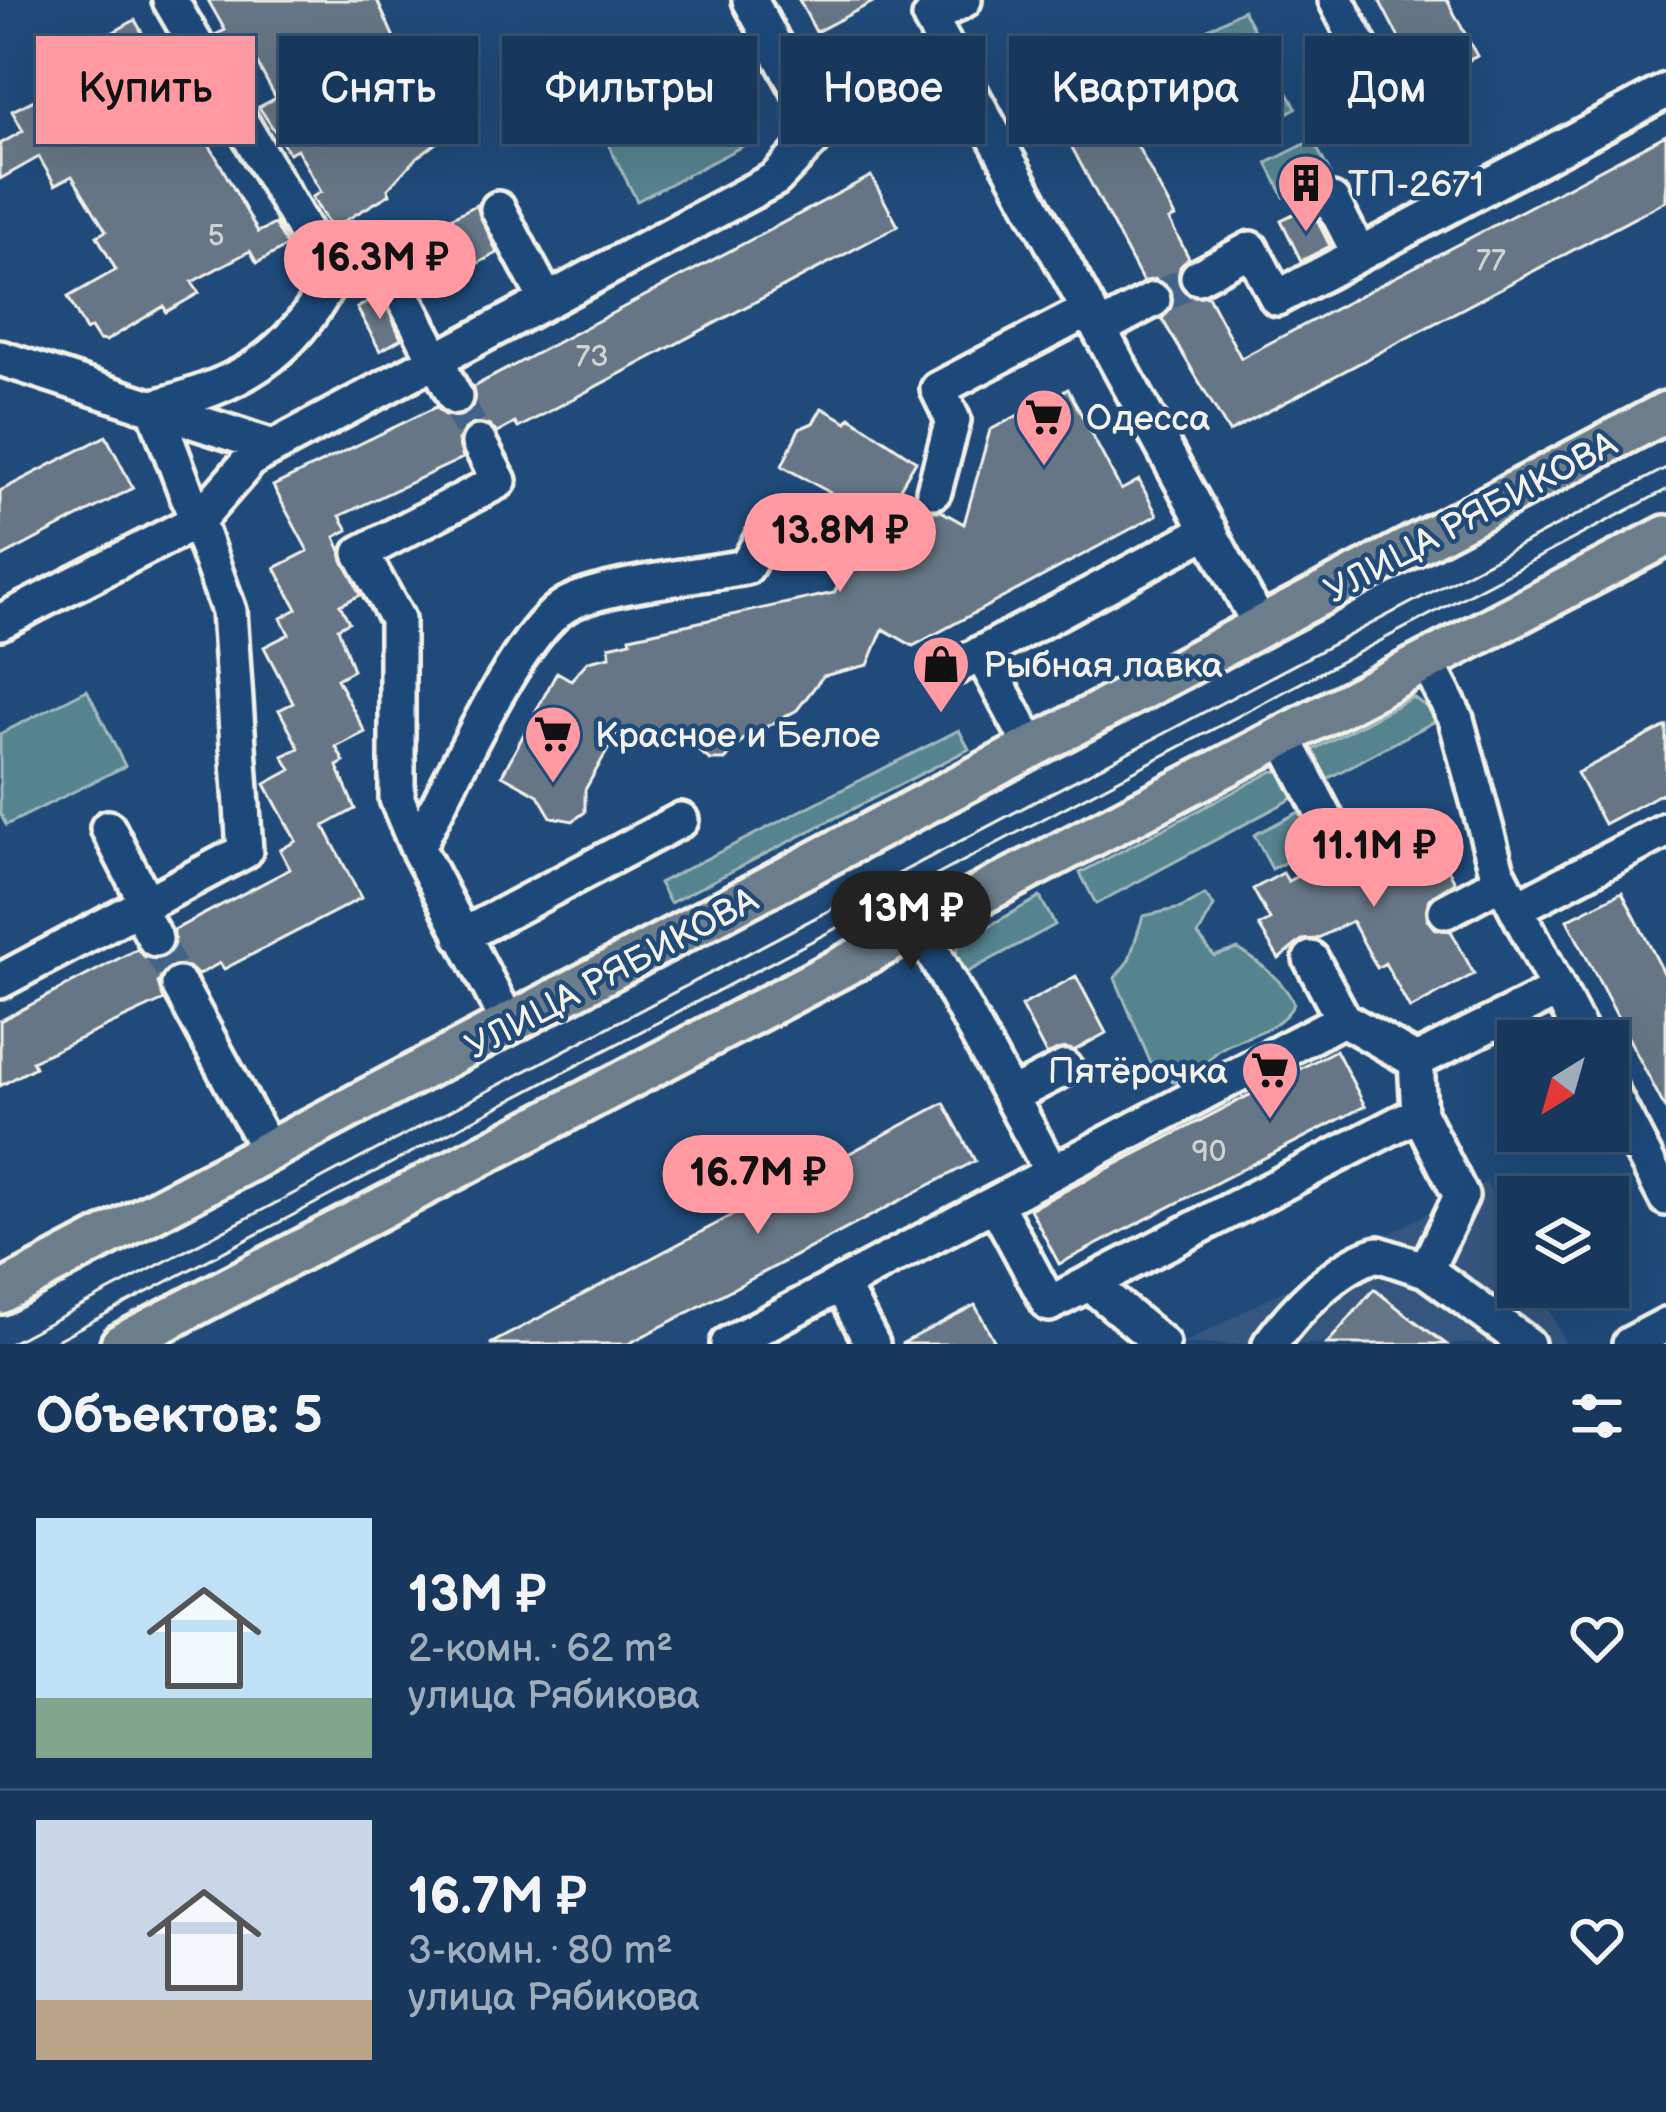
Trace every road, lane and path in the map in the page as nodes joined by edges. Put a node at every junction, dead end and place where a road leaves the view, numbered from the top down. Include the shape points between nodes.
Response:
1 (170, 0) edge
2 (750, 0) edge
3 (964, 0) edge
4 (1336, 0) edge
5 (940, 36) edge
6 (1354, 36) edge
7 (781, 57) edge
8 (1666, 91) edge
9 (985, 120) edge
10 (808, 144) edge
11 (1332, 201) dead end
12 (498, 209) dead end
13 (1359, 254) junction
14 (1198, 277) tunnel mouth
15 (403, 296) dead end
16 (1153, 300) tunnel mouth
17 (547, 301) junction
18 (1094, 319) junction
19 (0, 358) edge
20 (436, 360) junction
21 (455, 397) tunnel mouth
22 (154, 407) junction
23 (1666, 412) edge
24 (479, 442) tunnel mouth
25 (273, 447) junction
26 (934, 491) dead end
27 (197, 521) junction
28 (772, 522) dead end
29 (1209, 530) junction
30 (1666, 536) edge
31 (0, 622) edge
32 (1261, 627) junction
33 (1427, 662) junction
34 (1283, 736) junction
35 (1032, 748) junction
36 (681, 820) dead end
37 (108, 828) dead end
38 (1666, 830) edge
39 (1338, 842) dead end
40 (417, 848) junction
41 (1510, 895) junction
42 (142, 906) junction
43 (1446, 911) dead end
44 (920, 926) junction
45 (462, 936) junction
46 (155, 939) tunnel mouth
47 (1311, 959) dead end
48 (0, 981) edge
49 (179, 985) tunnel mouth
50 (1558, 990) junction
51 (1343, 1019) junction
52 (1574, 1020) edge
53 (510, 1026) junction
54 (1416, 1061) junction
55 (1065, 1068) dead end
56 (1011, 1096) junction
57 (1419, 1113) junction
58 (1629, 1127) edge
59 (269, 1152) junction
60 (1052, 1173) junction
61 (1666, 1198) edge
62 (995, 1203) junction
63 (1426, 1270) junction
64 (1089, 1282) junction
65 (841, 1284) junction
66 (0, 1293) edge
67 (1666, 1325) edge
68 (121, 1344) edge
69 (728, 1344) edge
70 (872, 1344) edge
71 (1162, 1344) edge
72 (1270, 1344) edge
73 (1527, 1344) edge
74 (1630, 1344) edge

1 - 22 street via 332,278 281,352 218,391
2 - 7 street
3 - 5 street via 930,18
4 - 6 street
8 - 13 street
9 - 18 street
10 - 17 street via 775,178
11 - 13 street
12 - 17 street
13 - 14 street via 1276,298 1251,249
15 - 20 street
16 - 18 street
17 - 20 street
18 - 26 street via 938,389 953,420
18 - 29 street
19 - 22 street
20 - 21 street
20 - 25 street
22 - 25 street
22 - 27 street
23 - 32 main road, УЛИЦА РЯБИКОВА
24 - 40 street via 499,481 361,553 397,619 397,799
25 - 27 street via 251,459
27 - 31 street
27 - 42 street via 229,611 245,851
28 - 40 street via 746,567 585,598 551,616 523,652
29 - 32 street
29 - 35 street via 968,660
30 - 33 main road
32 - 35 main road, УЛИЦА РЯБИКОВА
33 - 34 main road
33 - 41 street via 1456,719
34 - 39 street
34 - 44 main road
35 - 53 main road, УЛИЦА РЯБИКОВА
36 - 45 street
37 - 42 street
38 - 41 street
40 - 45 street
41 - 43 street
41 - 50 street
42 - 46 street
42 - 48 street
44 - 56 street
44 - 68 main road
45 - 53 street
47 - 51 street
49 - 59 street
50 - 52 street
50 - 54 street
51 - 54 street
51 - 60 street
53 - 59 main road, УЛИЦА РЯБИКОВА
54 - 57 street
55 - 56 street
56 - 60 street
57 - 63 street via 1461,1196
57 - 64 street
58 - 61 street
59 - 66 main road, УЛИЦА РЯБИКОВА
60 - 62 street
62 - 64 street via 1048,1304
62 - 65 street
63 - 72 street via 1396,1256 1368,1256 1290,1316
63 - 73 street
64 - 71 street
65 - 69 street
65 - 70 street
67 - 74 street

